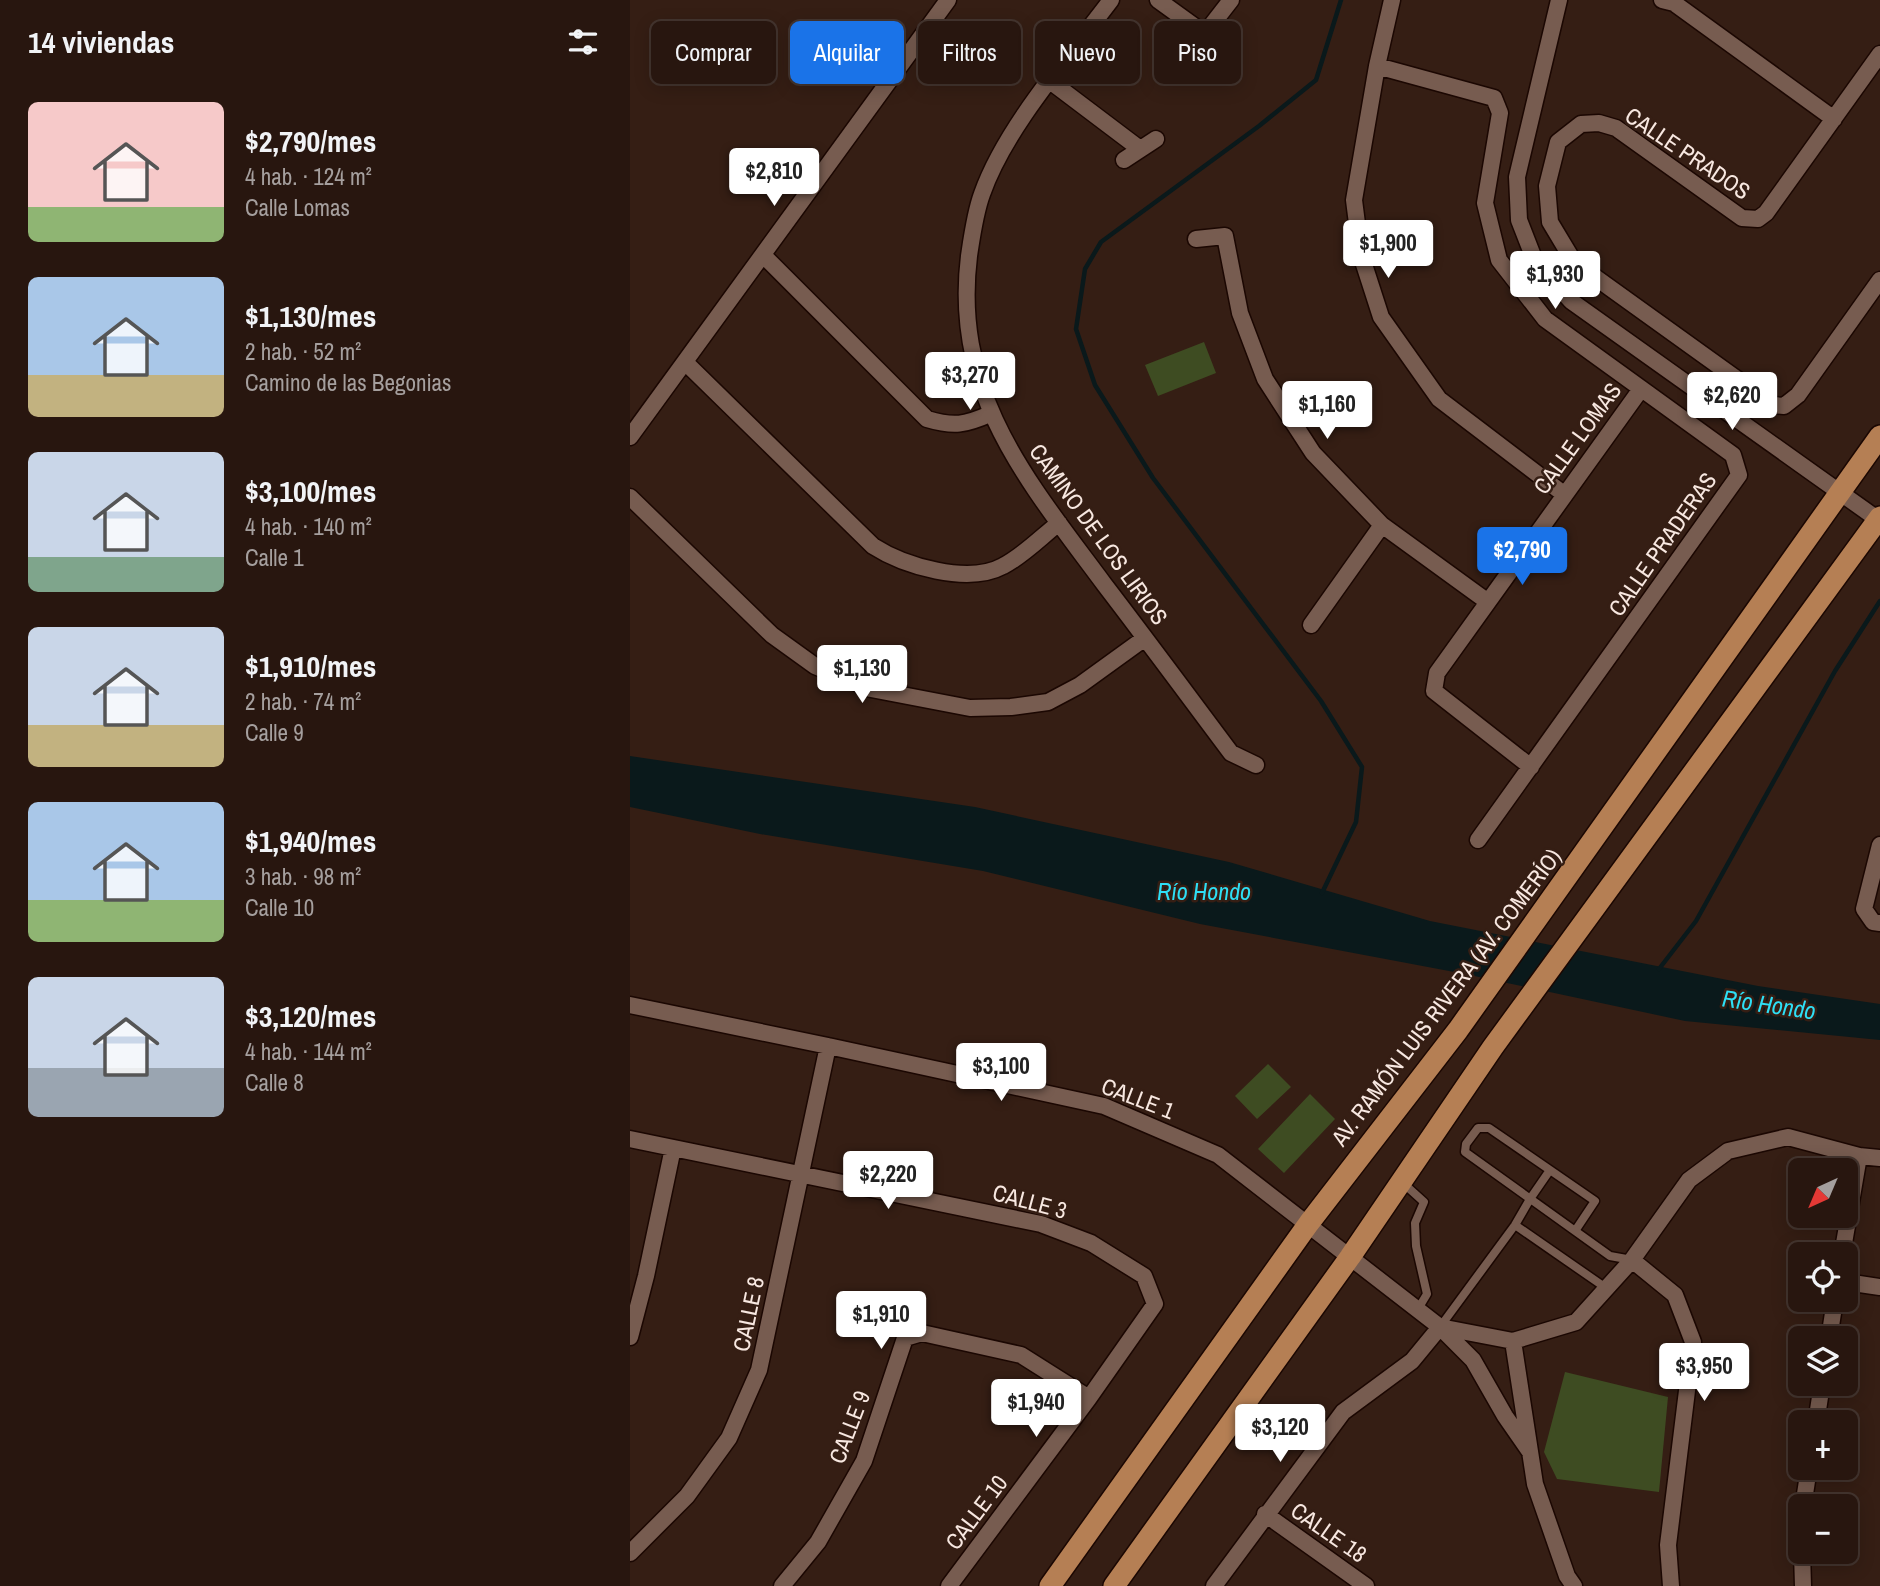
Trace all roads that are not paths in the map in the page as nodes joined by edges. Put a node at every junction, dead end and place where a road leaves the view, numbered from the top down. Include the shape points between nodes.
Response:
1 (948, 0) edge
2 (1111, 0) edge
3 (1158, 0) edge
4 (1231, 0) edge
5 (1392, 0) edge
6 (1559, 0) edge
7 (1662, 0) edge
8 (1095, 21) edge
9 (1187, 21) edge
10 (1215, 21) edge
11 (1880, 54) edge
12 (1377, 66) junction
13 (1048, 84) edge
14 (1054, 84) edge
15 (1834, 119) junction
16 (1156, 139) dead end
17 (1140, 149) junction
18 (1125, 160) dead end
19 (1196, 239) dead end
20 (762, 255) junction
21 (1880, 280) edge
22 (685, 362) junction
23 (1641, 389) junction
24 (990, 414) junction
25 (1880, 436) edge
26 (630, 437) edge
27 (1839, 492) junction
28 (1565, 495) junction
29 (630, 497) edge
30 (1879, 519) edge
31 (1059, 523) junction
32 (1382, 525) junction
33 (1308, 597) dead end
34 (1488, 602) junction
35 (1322, 608) junction
36 (1311, 625) dead end
37 (1145, 638) junction
38 (1256, 765) dead end
39 (1531, 767) junction
40 (1478, 840) dead end
41 (1880, 845) edge
42 (1876, 922) edge
43 (630, 1005) edge
44 (828, 1046) junction
45 (630, 1139) edge
46 (673, 1148) junction
47 (1859, 1156) junction
48 (1880, 1158) edge
49 (1550, 1170) junction
50 (801, 1174) junction
51 (1402, 1182) junction
52 (1530, 1199) junction
53 (1309, 1223) junction
54 (1515, 1225) junction
55 (1575, 1231) junction
56 (1844, 1242) edge
57 (1350, 1257) junction
58 (1632, 1260) junction
59 (638, 1274) edge
60 (1858, 1284) edge
61 (1880, 1287) edge
62 (1606, 1288) junction
63 (1150, 1294) joint
64 (1418, 1309) junction
65 (1440, 1327) junction
66 (630, 1337) edge
67 (1513, 1341) junction
68 (1089, 1398) junction
69 (1530, 1452) junction
70 (1265, 1514) junction
71 (630, 1553) edge
72 (1802, 1564) edge
73 (782, 1586) edge
74 (949, 1586) edge
75 (1050, 1586) edge
76 (1114, 1586) edge
77 (1214, 1586) edge
78 (1366, 1586) edge
79 (1574, 1586) edge
80 (1671, 1586) edge
81 (1803, 1586) edge

1 - 20 street
2 - 8 street, CAMINO DE LOS LIRIOS
3 - 9 street
4 - 10 street
5 - 12 street
6 - 27 street via 1517,177 1519,220 1535,261 1571,301
7 - 15 street via 1674,3
11 - 15 street, CALLE PRADOS
12 - 23 street, CALLE PRADERAS via 1494,98 1500,113 1485,203 1499,260 1545,318
12 - 28 street via 1354,200 1361,256 1381,317 1438,399
13 - 24 street, CAMINO DE LOS LIRIOS via 997,161 972,234 967,322
14 - 17 street
15 - 21 street, CALLE PRADOS via 1766,213 1749,220 1616,128 1581,124 1558,142 1547,186 1550,222 1574,262 1773,405 1784,406 1798,395
16 - 17 street
17 - 18 street
19 - 32 street via 1226,236 1240,313 1265,379 1313,453
20 - 22 street
20 - 24 street via 927,419 949,426
22 - 26 street
22 - 31 street via 873,546 905,563 983,574 1004,566
23 - 28 street, CALLE LOMAS
23 - 39 street, CALLE PRADERAS via 1733,455 1739,475
24 - 31 street, CAMINO DE LOS LIRIOS
25 - 27 main road, AV. RAMÓN LUIS RIVERA (AV. COMERÍO)
27 - 30 street
27 - 53 main road, AV. RAMÓN LUIS RIVERA (AV. COMERÍO) via 1458,1030
28 - 34 street, CALLE LOMAS
29 - 37 street via 772,635 815,666 871,689 970,708 1048,702
30 - 51 main road via 1597,902
31 - 37 street, CAMINO DE LOS LIRIOS
32 - 34 street
32 - 35 street
33 - 35 street
34 - 39 street, CALLE LOMAS via 1437,673 1434,691
35 - 36 street
37 - 38 street, CAMINO DE LOS LIRIOS via 1231,754
39 - 40 street, CALLE PRADERAS
41 - 42 street via 1864,909
43 - 44 street, CALLE 1
44 - 50 street, CALLE 8
44 - 53 street, CALLE 1 via 1104,1106 1218,1155
45 - 46 street, CALLE 3
46 - 50 street, CALLE 3
46 - 59 street
47 - 48 street
47 - 56 street
47 - 58 street via 1788,1137 1728,1151 1689,1180
49 - 52 lane
49 - 52 lane via 1489,1128 1478,1128 1466,1144 1465,1152
49 - 55 lane via 1595,1202
50 - 63 street, CALLE 3 via 1041,1224 1091,1243 1144,1276
50 - 71 street, CALLE 8 via 760,1370 729,1438 687,1496
51 - 57 main road
51 - 64 lane via 1424,1202 1415,1223 1427,1294
52 - 54 lane
52 - 55 lane
53 - 57 street, CALLE 1
53 - 75 main road, AV. RAMÓN LUIS RIVERA (AV. COMERÍO)
54 - 62 lane
54 - 65 lane
55 - 58 lane via 1610,1256
57 - 64 street, CALLE 1
57 - 76 main road
58 - 62 street
58 - 80 street via 1675,1296 1693,1342 1668,1545
59 - 66 street
60 - 61 street
62 - 67 street via 1576,1322
63 - 68 street, CALLE 10 via 1155,1304
64 - 65 street, CALLE 1
65 - 67 street
65 - 69 street, CALLE 1 via 1473,1360
65 - 70 street via 1412,1361 1343,1412
67 - 69 street
68 - 73 street, CALLE 9 via 1021,1355 922,1333 905,1338 864,1461 818,1542
68 - 74 street, CALLE 10
69 - 79 street via 1535,1484
70 - 77 street
70 - 78 street, CALLE 18
72 - 81 street

